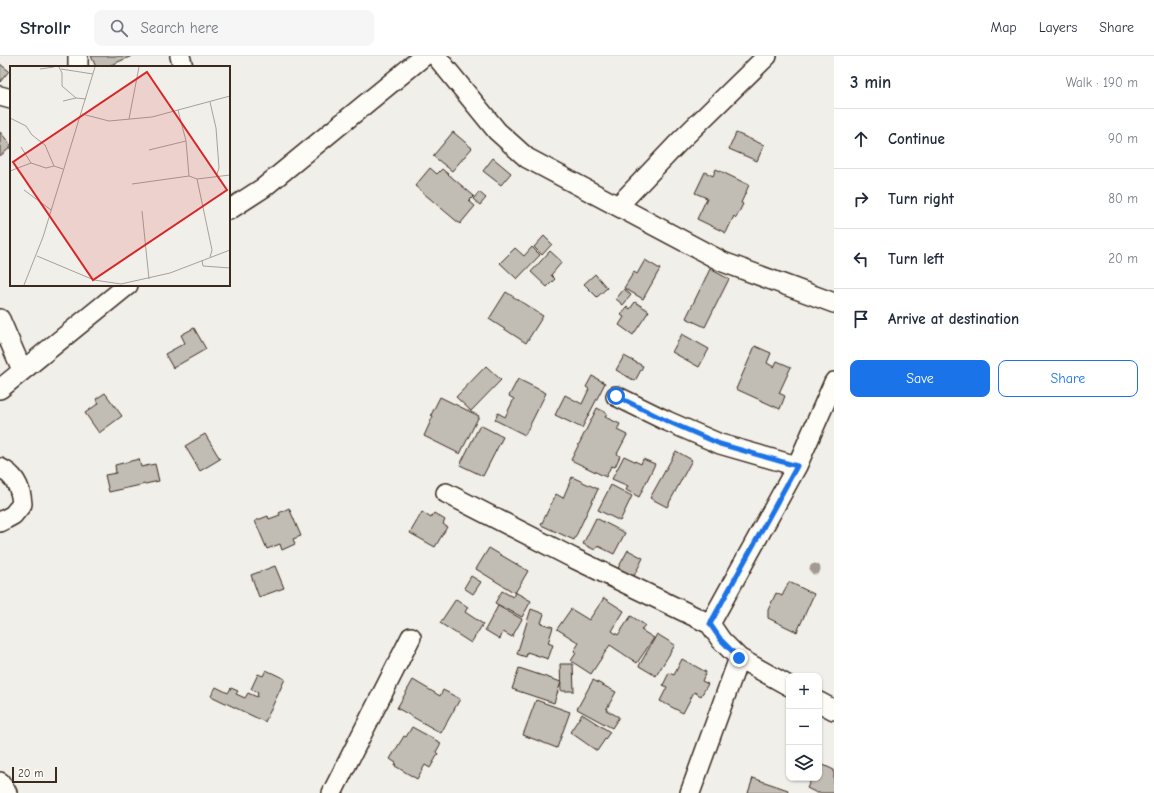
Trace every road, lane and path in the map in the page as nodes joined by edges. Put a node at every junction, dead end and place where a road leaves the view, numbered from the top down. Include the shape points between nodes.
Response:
1 (180, 56) edge
2 (424, 56) edge
3 (436, 56) edge
4 (767, 56) edge
5 (184, 66) edge
6 (0, 96) edge
7 (10, 99) edge
8 (618, 206) junction
9 (230, 209) edge
10 (127, 286) edge
11 (834, 303) edge
12 (0, 319) edge
13 (22, 370) junction
14 (834, 382) edge
15 (0, 389) edge
16 (616, 396) dead end
17 (797, 466) junction
18 (0, 468) edge
19 (446, 493) dead end
20 (0, 522) edge
21 (710, 624) junction
22 (411, 636) dead end
23 (739, 658) junction
24 (786, 684) edge
25 (0, 782) edge
26 (7, 793) edge
27 (332, 793) edge
28 (690, 793) edge

1 - 5 street
2 - 9 street via 263,188
3 - 8 street via 497,131 527,158
4 - 8 street
6 - 7 street
8 - 11 street via 723,262
10 - 13 street
12 - 13 street
13 - 15 street
14 - 17 street
16 - 17 street via 720,444
17 - 21 street
18 - 20 street via 15,479 21,492 22,504 13,515
19 - 21 street
21 - 23 street via 721,640
22 - 27 street
23 - 24 street
23 - 28 street
25 - 26 street

